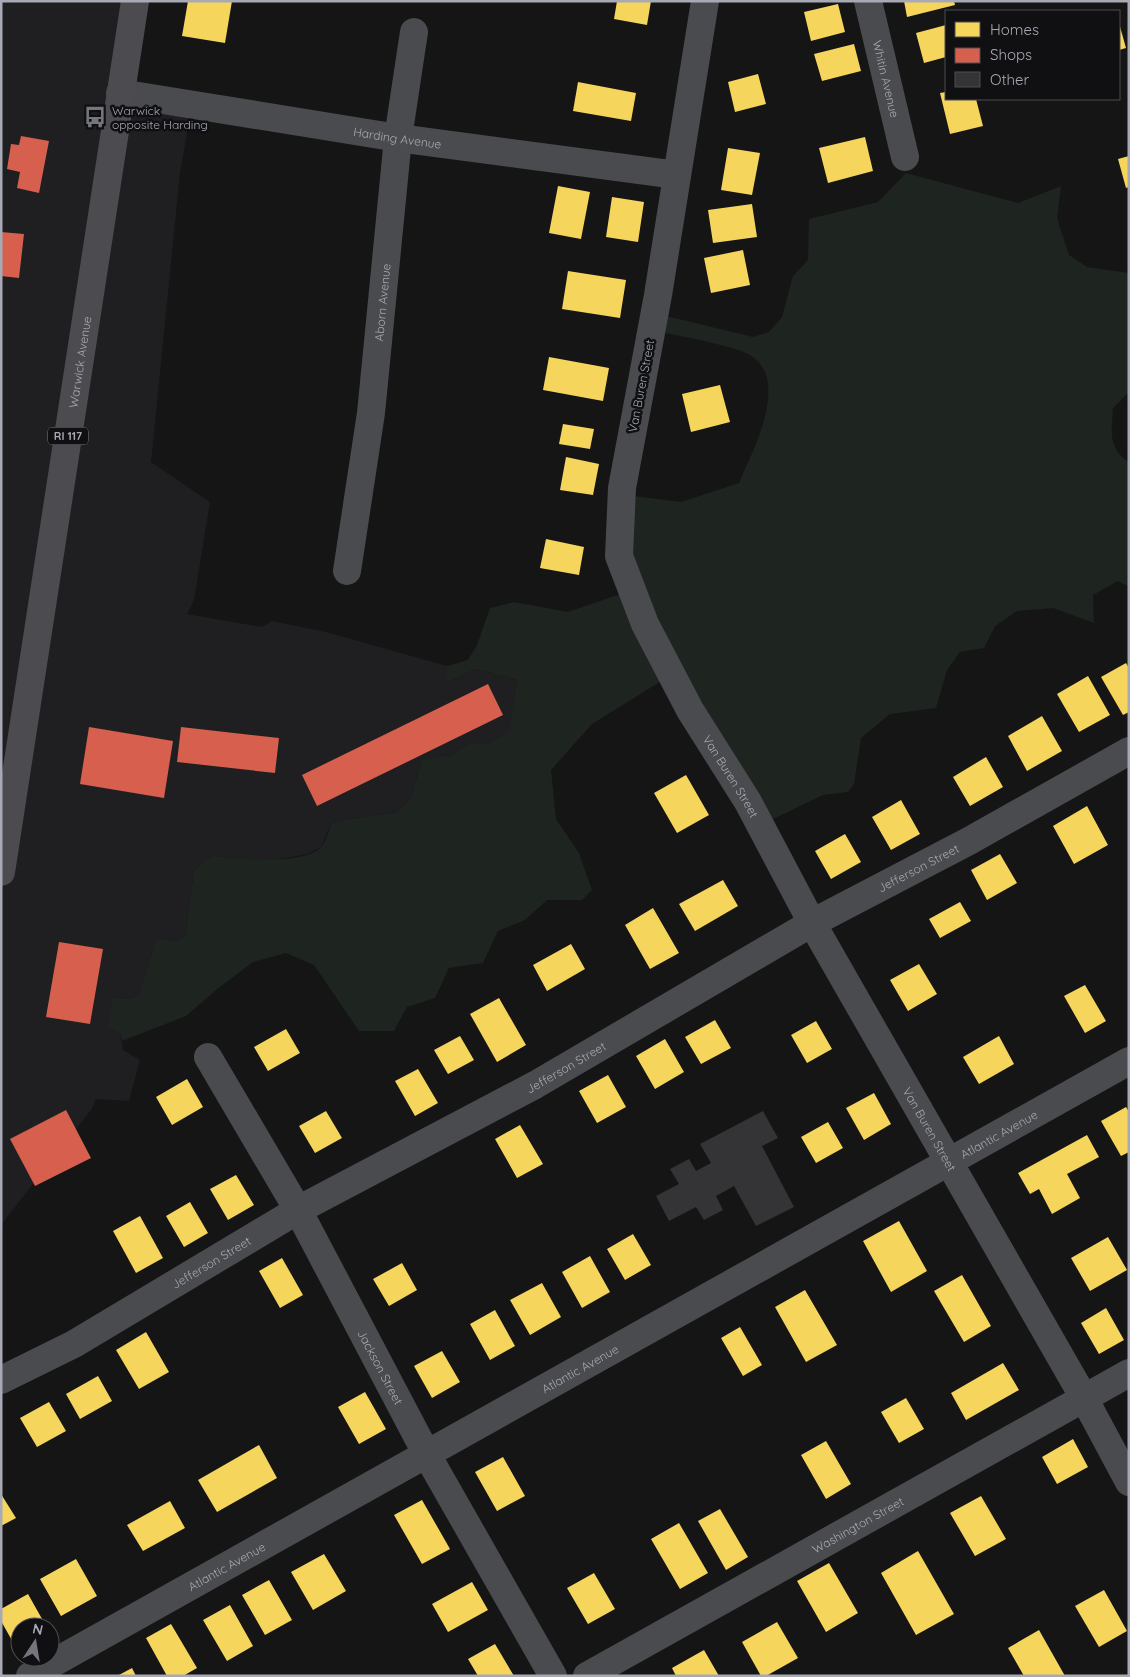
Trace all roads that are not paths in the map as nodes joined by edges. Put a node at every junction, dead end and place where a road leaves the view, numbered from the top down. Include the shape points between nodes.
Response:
1 (135, 1) edge
2 (704, 1) edge
3 (868, 1) edge
4 (414, 32) dead end
5 (120, 93) junction
6 (398, 138) junction
7 (905, 157) dead end
8 (677, 175) junction
9 (347, 571) dead end
10 (1129, 751) edge
11 (1, 872) edge
12 (812, 923) junction
13 (208, 1057) dead end
14 (1129, 1061) edge
15 (948, 1162) junction
16 (298, 1210) junction
17 (1129, 1373) edge
18 (1, 1380) edge
19 (1084, 1398) junction
20 (426, 1453) junction
21 (1129, 1482) edge
22 (30, 1676) edge
23 (553, 1676) edge
24 (587, 1676) edge

1 - 5 main road, Warwick Avenue / RI 117
2 - 8 street, Van Buren Street
3 - 7 street, Whitin Avenue
4 - 6 street, Aborn Avenue
5 - 6 street, Harding Avenue
5 - 11 main road, Warwick Avenue / RI 117
6 - 8 street, Harding Avenue
6 - 9 street, Aborn Avenue via 371,413
8 - 12 street, Van Buren Street via 622,488 619,556 645,624 681,693 748,802
10 - 12 street, Jefferson Street
12 - 15 street, Van Buren Street
12 - 16 street, Jefferson Street via 535,1084
13 - 16 street, Jackson Street
14 - 15 street, Atlantic Avenue
15 - 19 street, Van Buren Street
15 - 20 street, Atlantic Avenue
16 - 18 street, Jefferson Street via 74,1344
16 - 20 street, Jackson Street
17 - 19 street, Washington Street
19 - 21 street, Van Buren Street
19 - 24 street, Washington Street
20 - 22 street, Atlantic Avenue
20 - 23 street, Jackson Street

